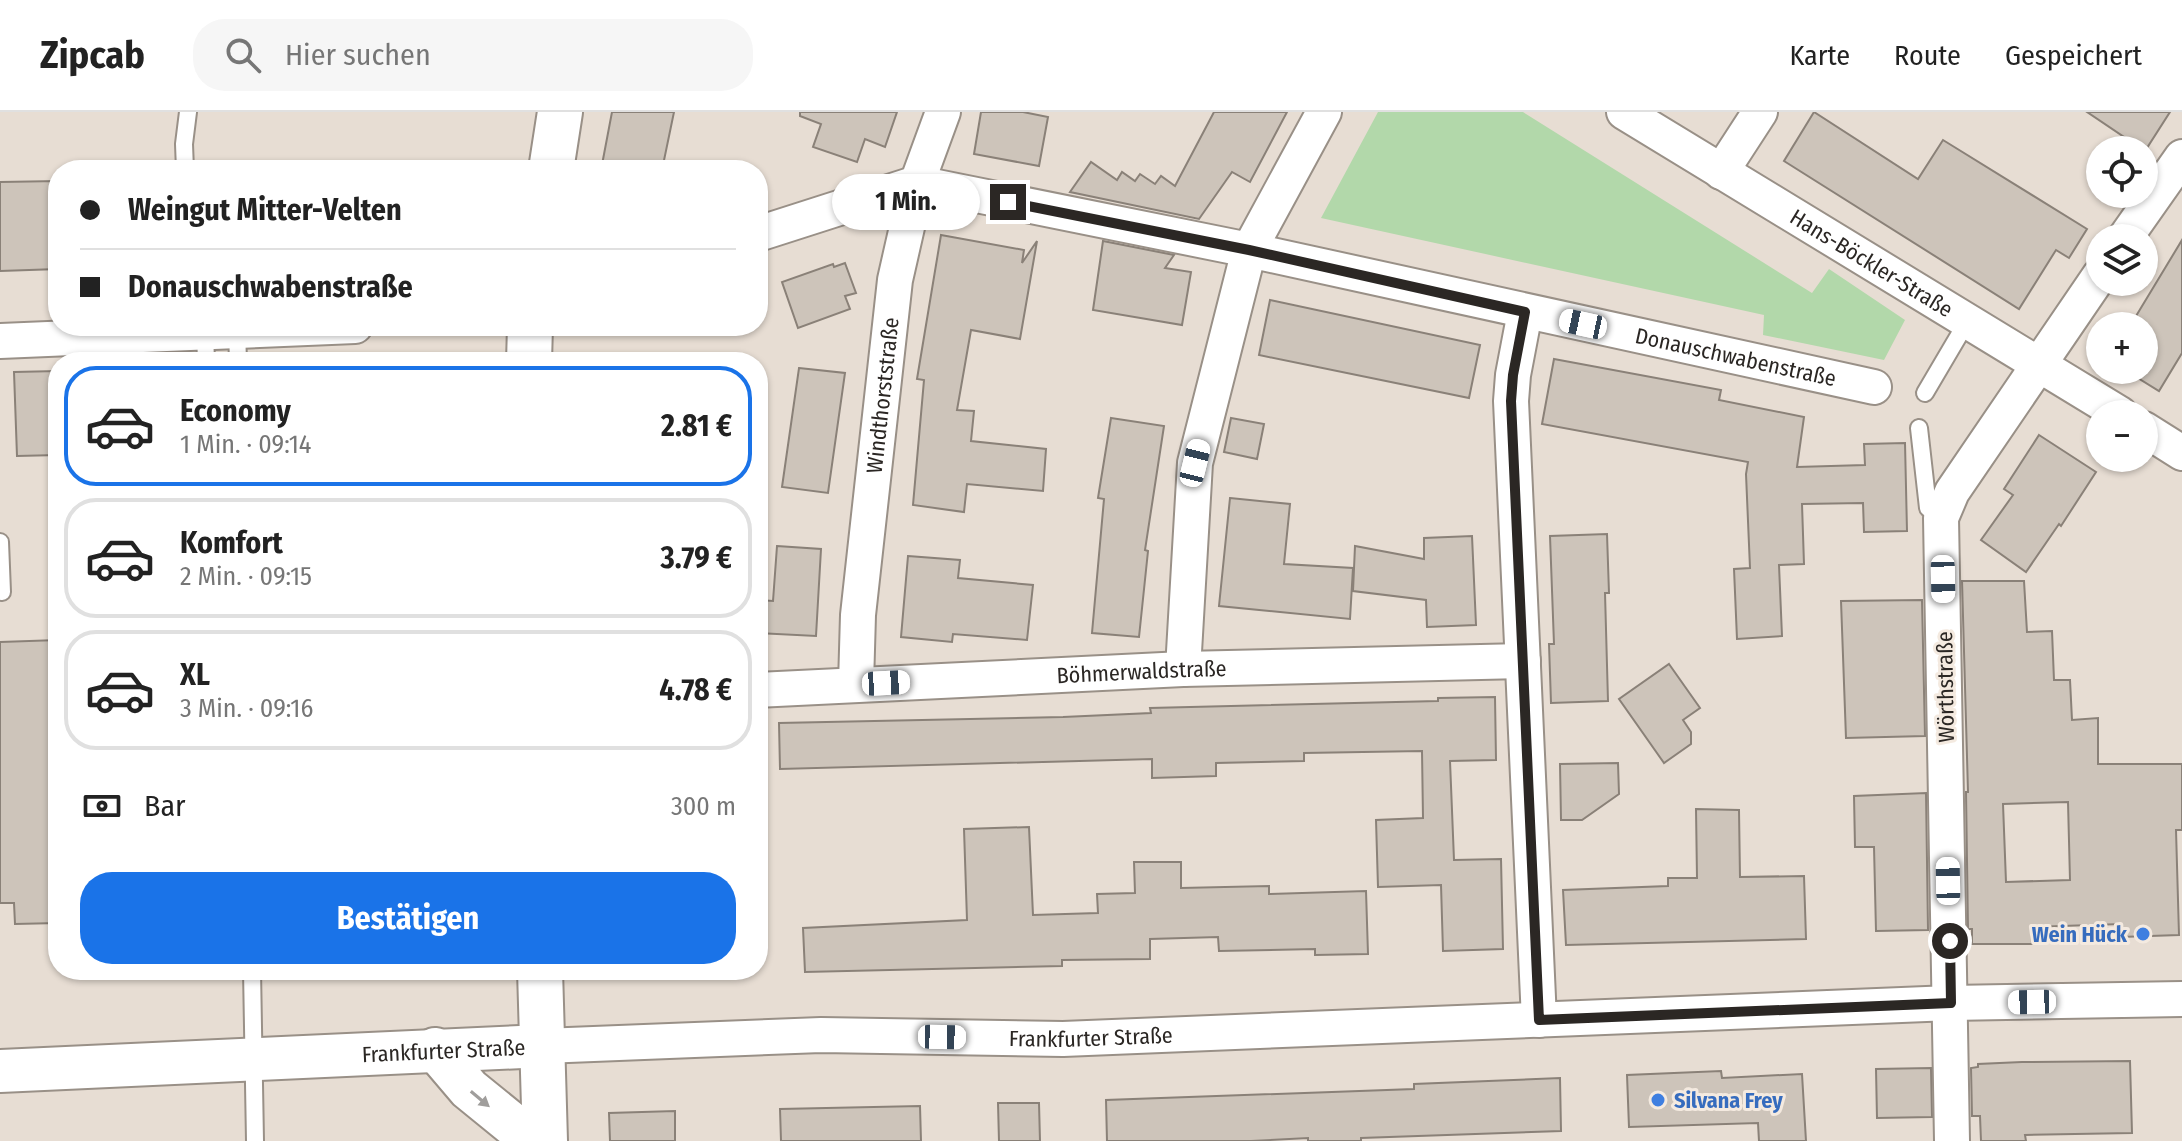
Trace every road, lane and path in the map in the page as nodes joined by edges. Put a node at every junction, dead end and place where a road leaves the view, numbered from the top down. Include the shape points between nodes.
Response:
1 (188, 112) edge
2 (560, 112) edge
3 (943, 112) edge
4 (1324, 112) edge
5 (1624, 112) edge
6 (1760, 112) edge
7 (2182, 157) edge
8 (185, 160) edge
9 (553, 160) edge
10 (1721, 172) junction
11 (917, 183) junction
12 (2135, 224) edge
13 (768, 231) edge
14 (1249, 250) junction
15 (2086, 296) edge
16 (1525, 312) junction
17 (1968, 320) junction
18 (253, 336) edge
19 (212, 340) edge
20 (0, 341) edge
21 (2040, 364) junction
22 (1874, 387) dead end
23 (1925, 393) dead end
24 (2098, 400) edge
25 (1919, 428) dead end
26 (2158, 438) edge
27 (2182, 453) edge
28 (1941, 518) junction
29 (0, 542) edge
30 (2, 592) dead end
31 (1523, 661) junction
32 (1183, 669) junction
33 (856, 684) junction
34 (768, 689) edge
35 (252, 980) edge
36 (540, 980) edge
37 (2182, 999) edge
38 (1951, 1003) junction
39 (1539, 1020) junction
40 (543, 1046) junction
41 (435, 1049) junction
42 (252, 1059) junction
43 (0, 1071) edge
44 (255, 1141) edge
45 (533, 1141) edge
46 (545, 1141) edge
47 (1952, 1141) edge

1 - 8 lane
2 - 9 main road
3 - 11 street, Windthorststraße
4 - 14 street
5 - 10 street, Hans-Böckler-Straße
6 - 10 street
7 - 12 street
10 - 17 street, Hans-Böckler-Straße
11 - 13 street, Donauschwabenstraße
11 - 14 street, Donauschwabenstraße
11 - 33 street, Windthorststraße via 895,280 858,615
14 - 16 street, Donauschwabenstraße
14 - 32 street via 1195,463
15 - 21 street, Wörthstraße
16 - 22 street, Donauschwabenstraße
16 - 31 street via 1511,401
17 - 21 street, Hans-Böckler-Straße
17 - 23 lane
18 - 19 street
19 - 20 street
21 - 24 street, Hans-Böckler-Straße
21 - 28 street, Wörthstraße via 1952,492
25 - 28 lane via 1928,508
26 - 27 street
28 - 38 street, Wörthstraße
29 - 30 lane
31 - 32 street, Böhmerwaldstraße
31 - 39 street
32 - 33 street, Böhmerwaldstraße
33 - 34 street, Böhmerwaldstraße
35 - 42 lane
36 - 40 main road
37 - 38 street, Frankfurter Straße
38 - 39 street, Frankfurter Straße
38 - 47 street, Wörthstraße
39 - 40 street, Frankfurter Straße via 1063,1039 821,1035
40 - 41 street, Frankfurter Straße
40 - 46 main road
41 - 42 street, Frankfurter Straße
41 -> 45 street via 469,1089
42 - 43 street, Frankfurter Straße
42 - 44 lane

